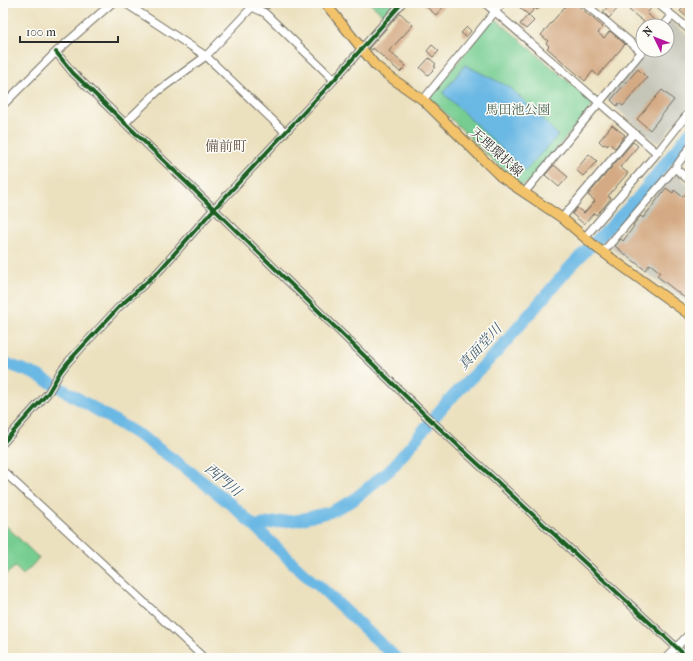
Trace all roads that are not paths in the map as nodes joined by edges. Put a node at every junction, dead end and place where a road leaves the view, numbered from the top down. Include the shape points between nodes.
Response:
1 (112, 3) edge
2 (125, 3) edge
3 (325, 3) edge
4 (402, 3) edge
5 (485, 3) edge
6 (502, 3) edge
7 (584, 3) edge
8 (657, 3) edge
9 (495, 12) junction
10 (672, 16) joint
11 (690, 30) edge
12 (635, 45) edge
13 (361, 48) junction
14 (56, 52) junction
15 (206, 56) junction
16 (636, 58) edge
17 (334, 80) junction
18 (423, 100) junction
19 (599, 103) junction
20 (3, 105) edge
21 (690, 111) edge
22 (125, 124) junction
23 (285, 132) junction
24 (634, 132) junction
25 (690, 147) edge
26 (657, 153) junction
27 (674, 168) junction
28 (690, 181) edge
29 (524, 193) junction
30 (214, 208) junction
31 (562, 218) junction
32 (586, 239) junction
33 (600, 250) junction
34 (690, 315) edge
35 (3, 443) edge
36 (3, 471) edge
37 (690, 633) edge
38 (676, 647) junction
39 (204, 658) edge
40 (666, 658) edge
41 (688, 658) edge

1 - 14 street
2 - 15 street
3 - 13 main road, 天理環状線
4 - 13 street
5 - 9 street
6 - 9 street
7 - 12 street
8 - 10 street
9 - 18 street
9 - 19 street
10 - 11 street
13 - 17 street
13 - 18 main road, 天理環状線 via 380,69
14 - 20 street
14 - 22 street via 73,73
15 - 17 street via 252,8 265,13
15 - 22 street via 158,91
15 - 23 street
16 - 19 street
17 - 23 street
18 - 29 main road, 天理環状線 via 501,176
19 - 24 street
19 - 29 street
21 - 26 street
22 - 30 street
23 - 30 street
24 - 26 street
24 - 31 street
25 - 27 street
26 - 32 street
27 - 28 street
27 - 33 street
29 - 31 main road, 天理環状線
30 - 35 street via 159,271 120,306 61,370 48,393
30 - 38 street via 423,414
31 - 32 main road, 天理環状線
32 - 33 main road, 天理環状線
33 - 34 main road, 天理環状線
36 - 39 street
37 - 38 street
38 - 40 street
38 - 41 street

